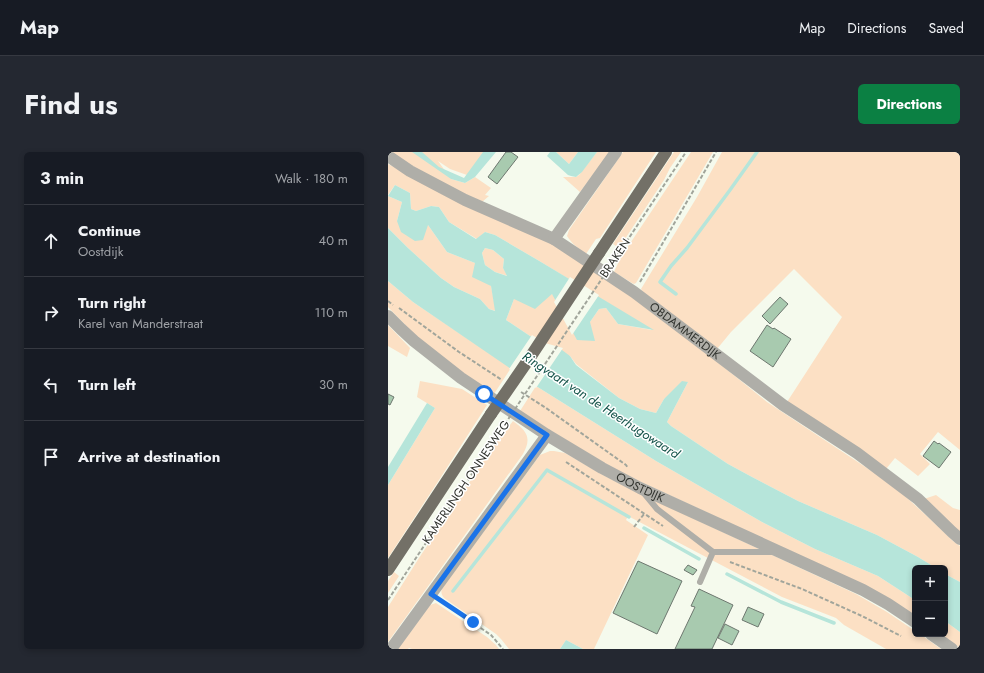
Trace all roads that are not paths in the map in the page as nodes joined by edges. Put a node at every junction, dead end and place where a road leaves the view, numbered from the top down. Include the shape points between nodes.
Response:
1 (616, 152) edge
2 (666, 152) edge
3 (388, 156) edge
4 (554, 239) junction
5 (388, 316) edge
6 (531, 356) joint
7 (547, 435) junction
8 (640, 488) junction
9 (960, 539) edge
10 (714, 552) junction
11 (779, 552) junction
12 (388, 570) edge
13 (700, 582) dead end
14 (912, 620) edge
15 (936, 637) edge
16 (391, 649) edge
17 (952, 649) edge

1 - 4 street
2 - 6 main road, BRAKEN, bridge
3 - 4 street, OBDAMMERDIJK via 410,171 465,200
4 - 9 street, OBDAMMERDIJK via 634,292 783,405 857,453 918,499
5 - 7 street, OOSTDIJK via 461,378
6 - 12 main road, KAMERLINGH ONNESWEG, bridge
7 - 8 street, OOSTDIJK
7 - 16 street
8 - 10 lane via 657,508
8 - 11 street, OOSTDIJK
10 - 11 lane
10 - 13 lane
11 - 14 street, OOSTDIJK via 863,590
15 - 17 street

